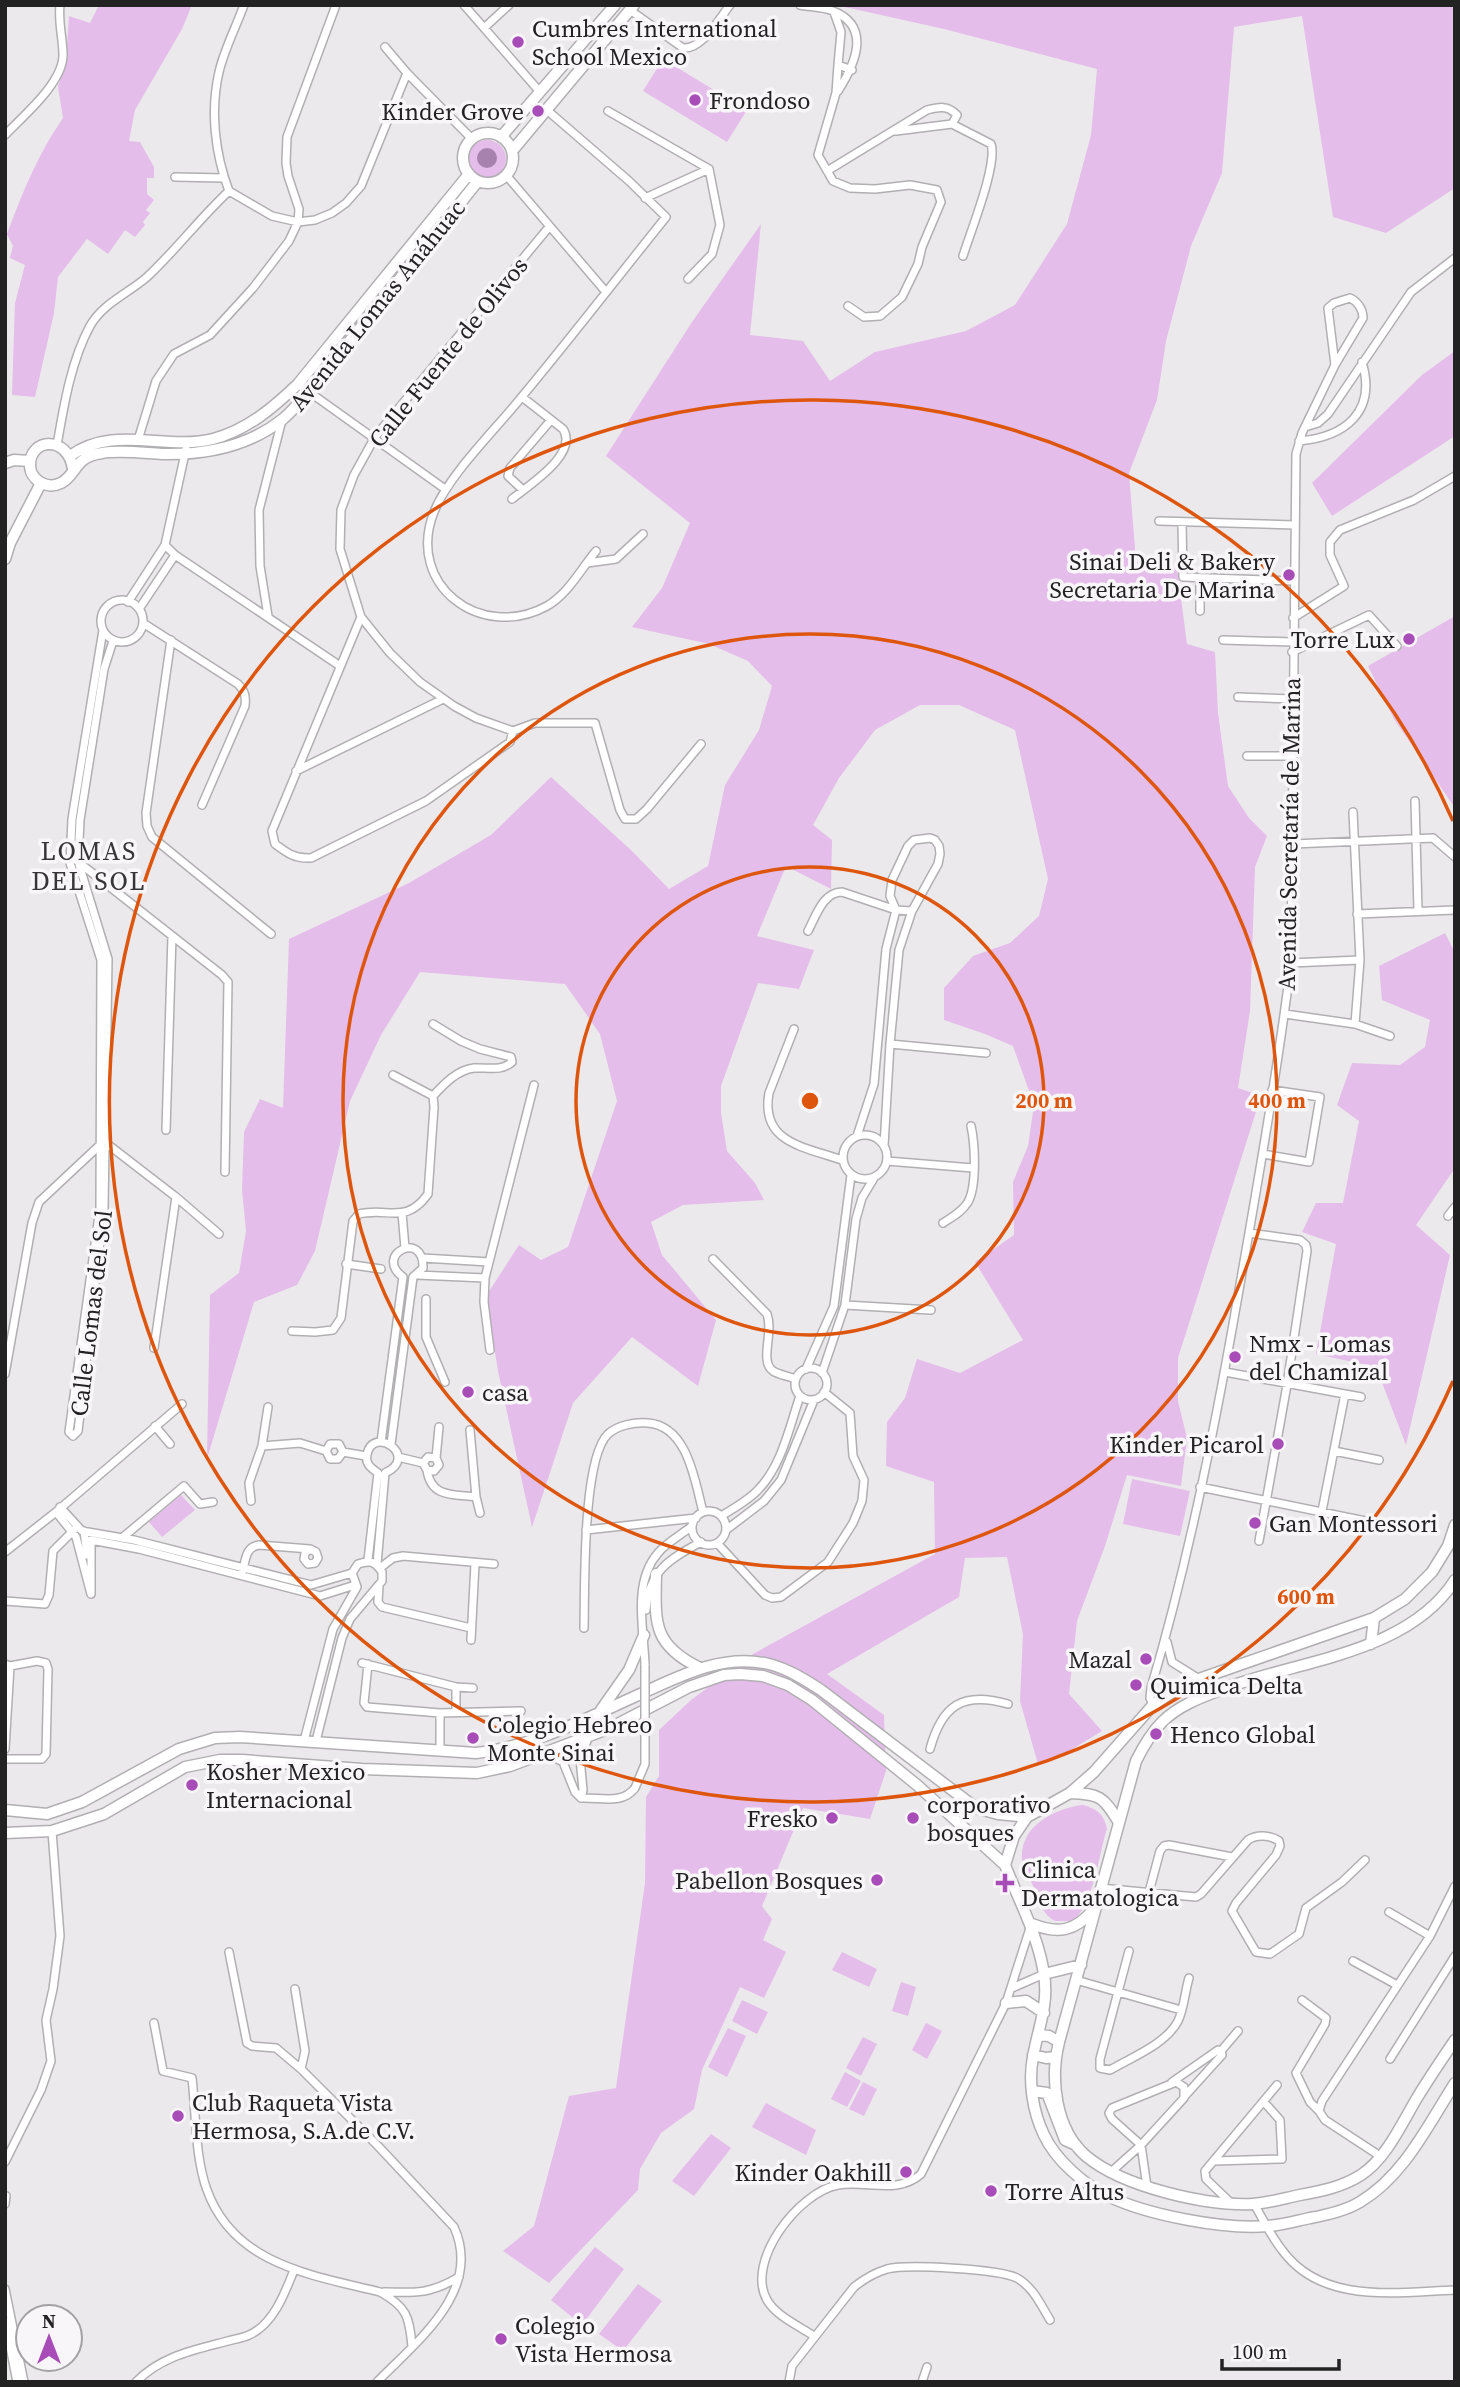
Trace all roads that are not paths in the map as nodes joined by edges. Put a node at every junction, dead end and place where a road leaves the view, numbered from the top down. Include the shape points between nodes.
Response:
1 (60, 5) edge
2 (244, 5) edge
3 (336, 5) edge
4 (464, 5) edge
5 (509, 5) edge
6 (615, 5) edge
7 (730, 5) edge
8 (800, 5) edge
9 (632, 8) edge
10 (833, 11) junction
11 (484, 28) junction
12 (854, 29) junction
13 (841, 32) junction
14 (385, 47) dead end
15 (838, 65) junction
16 (852, 70) junction
17 (407, 74) junction
18 (540, 92) junction
19 (836, 93) junction
20 (548, 111) junction
21 (608, 111) dead end
22 (952, 124) junction
23 (896, 131) junction
24 (5, 135) edge
25 (501, 136) junction
26 (471, 138) junction
27 (512, 151) junction
28 (709, 169) junction
29 (827, 171) junction
30 (469, 174) junction
31 (506, 175) junction
32 (175, 177) dead end
33 (224, 178) junction
34 (478, 181) junction
35 (229, 191) junction
36 (645, 198) junction
37 (298, 222) junction
38 (549, 227) junction
39 (963, 256) dead end
40 (1455, 258) edge
41 (688, 279) dead end
42 (606, 292) junction
43 (848, 306) dead end
44 (1362, 362) junction
45 (1335, 365) junction
46 (298, 384) junction
47 (309, 392) junction
48 (522, 397) junction
49 (283, 419) junction
50 (551, 420) junction
51 (1305, 427) junction
52 (375, 438) junction
53 (138, 440) junction
54 (1298, 441) junction
55 (186, 442) junction
56 (57, 444) junction
57 (186, 454) junction
58 (70, 456) junction
59 (30, 461) junction
60 (5, 463) edge
61 (73, 469) junction
62 (1455, 476) edge
63 (41, 483) junction
64 (445, 489) junction
65 (523, 490) junction
66 (512, 499) dead end
67 (1159, 521) dead end
68 (1182, 522) junction
69 (1294, 525) junction
70 (643, 534) dead end
71 (165, 545) junction
72 (596, 551) dead end
73 (175, 555) junction
74 (5, 559) edge
75 (587, 563) junction
76 (1200, 579) junction
77 (1293, 581) junction
78 (128, 601) junction
79 (139, 609) junction
80 (1200, 611) dead end
81 (268, 616) junction
82 (361, 617) junction
83 (1293, 618) junction
84 (142, 623) junction
85 (103, 631) junction
86 (1223, 639) dead end
87 (113, 640) junction
88 (172, 640) junction
89 (1292, 642) junction
90 (1397, 646) dead end
91 (1292, 652) junction
92 (340, 666) junction
93 (1238, 697) dead end
94 (443, 699) junction
95 (1292, 699) junction
96 (513, 731) junction
97 (701, 744) dead end
98 (1247, 756) dead end
99 (1293, 756) junction
100 (296, 771) junction
101 (1415, 801) dead end
102 (202, 805) dead end
103 (1353, 812) dead end
104 (1416, 839) junction
105 (1354, 842) junction
106 (1293, 844) junction
107 (1455, 857) edge
108 (74, 862) junction
109 (896, 909) junction
110 (1418, 910) junction
111 (1455, 910) edge
112 (912, 911) junction
113 (1357, 914) junction
114 (808, 931) dead end
115 (271, 934) dead end
116 (172, 936) junction
117 (1360, 960) junction
118 (1291, 962) junction
119 (1285, 1014) junction
120 (433, 1024) dead end
121 (1355, 1024) junction
122 (794, 1029) dead end
123 (1390, 1036) dead end
124 (890, 1044) junction
125 (986, 1053) dead end
126 (393, 1075) dead end
127 (534, 1085) dead end
128 (1272, 1090) junction
129 (433, 1096) junction
130 (971, 1126) dead end
131 (166, 1130) dead end
132 (858, 1136) junction
133 (103, 1143) junction
134 (884, 1146) junction
135 (1263, 1154) junction
136 (842, 1160) junction
137 (887, 1161) junction
138 (973, 1168) junction
139 (225, 1172) dead end
140 (851, 1175) junction
141 (874, 1178) junction
142 (177, 1197) junction
143 (1455, 1207) edge
144 (402, 1213) junction
145 (1448, 1216) dead end
146 (943, 1223) dead end
147 (1249, 1233) junction
148 (219, 1234) dead end
149 (405, 1248) junction
150 (423, 1258) junction
151 (713, 1259) dead end
152 (472, 1261) junction
153 (489, 1262) junction
154 (346, 1264) junction
155 (381, 1269) dead end
156 (417, 1275) junction
157 (469, 1277) junction
158 (485, 1278) junction
159 (426, 1299) dead end
160 (845, 1305) junction
161 (931, 1310) dead end
162 (408, 1311) junction
163 (425, 1312) junction
164 (292, 1331) dead end
165 (154, 1348) dead end
166 (490, 1350) dead end
167 (806, 1369) junction
168 (1225, 1372) junction
169 (822, 1373) junction
170 (5, 1374) edge
171 (796, 1378) junction
172 (445, 1382) dead end
173 (1287, 1385) junction
174 (824, 1392) junction
175 (1345, 1394) junction
176 (800, 1396) junction
177 (1361, 1397) dead end
178 (814, 1400) junction
179 (182, 1404) dead end
180 (268, 1407) dead end
181 (155, 1426) junction
182 (439, 1427) dead end
183 (470, 1430) dead end
184 (381, 1442) junction
185 (170, 1444) dead end
186 (391, 1444) junction
187 (262, 1446) junction
188 (1334, 1451) junction
189 (366, 1456) junction
190 (398, 1457) junction
191 (436, 1458) junction
192 (1379, 1460) dead end
193 (425, 1467) junction
194 (1200, 1487) junction
195 (476, 1497) junction
196 (1266, 1499) junction
197 (251, 1501) dead end
198 (213, 1502) dead end
199 (58, 1510) junction
200 (1322, 1511) junction
201 (704, 1512) junction
202 (480, 1513) dead end
203 (721, 1516) junction
204 (696, 1518) junction
205 (1370, 1522) dead end
206 (1455, 1525) edge
207 (692, 1527) junction
208 (78, 1530) junction
209 (586, 1530) junction
210 (726, 1530) junction
211 (121, 1541) junction
212 (1259, 1541) dead end
213 (701, 1542) junction
214 (717, 1543) junction
215 (310, 1549) dead end
216 (5, 1552) edge
217 (368, 1560) junction
218 (475, 1564) junction
219 (494, 1564) dead end
220 (378, 1566) junction
221 (242, 1572) junction
222 (352, 1573) junction
223 (656, 1574) junction
224 (1455, 1580) edge
225 (320, 1583) junction
226 (355, 1585) junction
227 (379, 1586) junction
228 (310, 1589) junction
229 (91, 1594) junction
230 (323, 1595) junction
231 (5, 1601) edge
232 (1374, 1618) junction
233 (471, 1628) junction
234 (583, 1628) dead end
235 (644, 1635) junction
236 (1166, 1637) junction
237 (471, 1640) dead end
238 (1371, 1644) junction
239 (326, 1654) junction
240 (337, 1658) junction
241 (8, 1665) edge
242 (700, 1668) junction
243 (1199, 1679) junction
244 (456, 1687) junction
245 (472, 1688) dead end
246 (316, 1692) junction
247 (1008, 1704) dead end
248 (1153, 1705) junction
249 (323, 1710) junction
250 (1177, 1710) junction
251 (522, 1711) dead end
252 (599, 1712) junction
253 (440, 1713) junction
254 (456, 1713) junction
255 (589, 1736) junction
256 (304, 1741) junction
257 (316, 1741) junction
258 (5, 1749) edge
259 (930, 1749) dead end
260 (445, 1751) junction
261 (546, 1753) junction
262 (476, 1754) junction
263 (161, 1758) junction
264 (5, 1759) edge
265 (446, 1772) junction
266 (477, 1773) junction
267 (170, 1775) junction
268 (582, 1781) junction
269 (1070, 1793) junction
270 (598, 1797) junction
271 (581, 1798) junction
272 (6, 1809) edge
273 (1027, 1817) junction
274 (1118, 1821) junction
275 (52, 1831) junction
276 (6, 1833) edge
277 (1232, 1857) junction
278 (1365, 1860) dead end
279 (1005, 1865) junction
280 (1455, 1886) edge
281 (1100, 1888) junction
282 (1149, 1892) junction
283 (1096, 1905) junction
284 (1389, 1912) dead end
285 (1032, 1924) junction
286 (1430, 1936) junction
287 (1129, 1951) dead end
288 (229, 1952) dead end
289 (1455, 1956) edge
290 (1353, 1961) dead end
291 (1081, 1965) junction
292 (1044, 1975) junction
293 (1189, 1978) dead end
294 (1076, 1980) junction
295 (1397, 1986) junction
296 (1012, 1988) junction
297 (296, 1989) dead end
298 (1117, 1991) junction
299 (1302, 2000) dead end
300 (1006, 2003) junction
301 (1181, 2010) junction
302 (1044, 2013) junction
303 (154, 2023) dead end
304 (1238, 2031) dead end
305 (1039, 2035) junction
306 (1455, 2040) edge
307 (1059, 2042) junction
308 (1221, 2051) junction
309 (1033, 2055) junction
310 (1055, 2057) junction
311 (1390, 2059) dead end
312 (301, 2069) junction
313 (1172, 2082) junction
314 (1455, 2083) edge
315 (1277, 2085) dead end
316 (1032, 2091) junction
317 (1184, 2098) junction
318 (1264, 2102) junction
319 (1319, 2111) junction
320 (1141, 2145) junction
321 (1077, 2146) junction
322 (1380, 2156) junction
323 (1213, 2161) junction
324 (5, 2162) edge
325 (1111, 2172) junction
326 (1147, 2187) junction
327 (6, 2196) edge
328 (1231, 2203) junction
329 (5, 2204) edge
330 (1254, 2204) junction
331 (1267, 2226) junction
332 (294, 2270) junction
333 (458, 2277) junction
334 (5, 2289) edge
335 (1455, 2290) edge
336 (380, 2292) junction
337 (1050, 2320) dead end
338 (5, 2321) edge
339 (814, 2336) junction
340 (412, 2346) junction
341 (927, 2367) dead end
342 (17, 2382) edge
343 (24, 2382) edge
344 (136, 2382) edge
345 (377, 2382) edge
346 (789, 2382) edge
347 (922, 2382) edge

1 - 24 street via 64,59 58,74
2 - 33 street via 219,71 214,107
3 - 37 street via 286,137 286,163 299,209
4 - 11 street
5 - 11 street
6 - 18 main road
7 - 9 street via 688,49
8 - 10 street
9 - 20 main road
10 - 12 street
10 - 13 street
11 - 18 street
12 - 13 street
12 - 16 street via 858,47
13 - 15 street
14 - 17 street
15 - 16 street
15 - 19 street
16 - 19 street
17 - 26 street
17 - 37 street via 361,186 332,213
18 - 25 main road
19 - 29 street via 818,155
20 - 27 main road
20 - 36 street
21 - 28 street
22 - 23 street
22 - 23 street via 957,115 941,107 927,110
22 - 39 street via 993,148
23 - 29 street
25 - 26 main road via 486,133
25 - 27 main road
26 - 30 main road via 463,155
27 - 31 main road
28 - 36 street
28 - 41 street via 720,225 712,254
29 - 43 street via 832,181 850,188 910,185 937,190 941,202 902,297 880,316 864,317
30 - 34 main road
30 - 46 main road, Avenida Lomas Anáhuac
31 - 34 main road via 488,183
31 - 38 street
32 - 33 street
33 - 35 street
34 - 47 main road, Avenida Lomas Anáhuac
35 - 37 street via 272,216
35 - 56 street via 145,279 113,300 92,323 79,352
36 - 42 street via 666,217
37 - 53 street via 253,288 210,335 174,354 156,381
38 - 42 street
38 - 52 street, Calle Fuente de Olivos
40 - 44 street via 1411,292
42 - 48 street
44 - 51 street via 1328,414
44 - 54 street via 1367,385 1359,414 1334,433
45 - 45 street, Avenida Secretaría de Marina via 1363,317 1353,299 1328,308
45 - 51 street, Avenida Secretaría de Marina
46 - 47 street
46 - 55 main road, Avenida Lomas Anáhuac via 255,421 212,439
47 - 49 main road, Avenida Lomas Anáhuac
47 - 52 street
48 - 50 street
48 - 64 street
49 - 57 main road, Avenida Lomas Anáhuac via 214,452
49 - 81 street via 259,510 260,566
50 - 65 street via 510,468 508,476
50 - 65 street via 568,437 567,446 561,457
51 - 54 street, Avenida Secretaría de Marina
52 - 64 street
52 - 82 street, Calle Fuente de Olivos via 341,510 340,549
53 - 55 main road, Avenida Lomas Anáhuac
53 - 58 main road, Avenida Lomas Anáhuac via 102,441
54 - 69 street, Avenida Secretaría de Marina
55 - 57 street
56 - 58 main road
56 - 59 main road via 40,447
57 - 61 main road, Avenida Lomas Anáhuac via 103,452 84,458
57 - 71 street
58 - 61 main road
59 - 60 main road
59 - 63 main road via 32,474
61 - 63 main road via 61,483
62 - 83 street via 1414,500 1340,530 1331,542 1330,555 1344,586
63 - 74 main road
64 - 75 street via 433,513 429,551 446,594 468,610 488,617 530,614 562,594
65 - 66 street
67 - 68 street
68 - 69 street
68 - 76 street via 1183,577
69 - 77 street, Avenida Secretaría de Marina
70 - 75 street via 616,559
71 - 73 street
71 - 78 street
72 - 75 street
73 - 79 street
73 - 81 street
76 - 77 street
76 - 80 street
77 - 83 street, Avenida Secretaría de Marina
78 - 79 street
78 - 85 street via 106,608
79 - 84 street
81 - 92 street
82 - 92 street
82 - 94 street, Calle Fuente de Olivos via 390,653
83 - 89 street, Avenida Secretaría de Marina
84 - 87 street via 132,640
84 - 88 street
85 - 87 street
85 - 108 street via 72,819
86 - 89 street
87 - 108 street via 104,669
88 - 102 street via 238,684 246,698
88 - 115 street via 147,825 152,837
89 - 91 street, Avenida Secretaría de Marina
90 - 91 street via 1369,615
91 - 95 street, Avenida Secretaría de Marina
92 - 100 street
93 - 95 street
94 - 96 street, Calle Fuente de Olivos via 476,718
94 - 100 street
95 - 99 street, Avenida Secretaría de Marina
96 - 97 street via 536,723 594,723 625,820 636,819 647,809
96 - 100 street via 510,742 426,802 311,858 290,855 272,837
98 - 99 street
99 - 106 street, Avenida Secretaría de Marina
101 - 104 street
103 - 105 street
104 - 105 street
104 - 107 street via 1433,838
104 - 110 street
105 - 106 street
105 - 113 street
106 - 118 street, Avenida Secretaría de Marina
108 - 116 street
108 - 133 street via 101,960
109 - 112 street
109 - 112 street via 890,890 908,846 914,840 930,838 936,840 940,854
109 - 114 street via 835,892 825,900
109 - 132 street via 886,949 874,1084
110 - 111 street
110 - 113 street
112 - 124 street via 899,950
113 - 117 street
116 - 131 street
116 - 139 street via 228,982
117 - 118 street
117 - 121 street
118 - 119 street, Avenida Secretaría de Marina
119 - 121 street
119 - 128 street, Avenida Secretaría de Marina
120 - 129 street via 470,1045 511,1057 512,1062 506,1067 472,1068 458,1074
121 - 123 street
122 - 136 street via 769,1093 770,1122 789,1142
124 - 125 street
124 - 134 street
126 - 129 street
127 - 153 street
128 - 135 street, Avenida Secretaría de Marina
128 - 135 street via 1320,1097 1310,1162
129 - 144 street via 428,1195 410,1213
130 - 138 street
132 - 134 street via 872,1136
132 - 136 street via 845,1145
133 - 133 street, Calle Lomas del Sol via 100,1208 69,1432 73,1436 78,1431 104,1208
133 - 142 street
133 - 170 street via 40,1202 32,1223
134 - 137 street
135 - 147 street, Avenida Secretaría de Marina
136 - 140 street
137 - 138 street
137 - 141 street
138 - 146 street via 969,1200 961,1212
140 - 141 street via 862,1180
140 - 167 street via 834,1306
141 - 160 street via 856,1219
142 - 148 street
142 - 165 street
143 - 145 street
144 - 149 street
144 - 154 street via 359,1214 353,1221
147 - 168 street, Avenida Secretaría de Marina
147 - 173 street via 1300,1240 1306,1245
149 - 150 street
149 - 184 street via 398,1251 393,1265 402,1277
150 - 152 street
150 - 156 street
151 - 171 street via 767,1314 769,1366
152 - 153 street
152 - 157 street
153 - 158 street
154 - 155 street
154 - 164 street via 341,1318 333,1330
156 - 157 street
156 - 162 street
157 - 158 street
158 - 166 street
159 - 163 street
160 - 161 street
160 - 169 street
162 - 163 street
162 - 186 street
163 - 172 street via 426,1337
167 - 169 street
167 - 171 street
168 - 173 street
168 - 194 street, Avenida Secretaría de Marina
169 - 174 street via 827,1382
171 - 176 street
173 - 175 street
173 - 196 street
174 - 178 street
174 - 214 street via 850,1413 853,1456 864,1480 862,1501 838,1548 828,1562 781,1597 772,1598
175 - 177 street
175 - 188 street
176 - 178 street
176 - 203 street via 779,1459 768,1477 757,1491
178 - 210 street via 781,1480 764,1501
179 - 181 street
180 - 187 street
181 - 185 street
181 - 199 street
182 - 191 street
183 - 195 street
184 - 186 street
184 - 189 street via 371,1446
186 - 190 street
187 - 189 street via 300,1443 326,1451 330,1459 338,1459 343,1452
187 - 197 street via 249,1483
188 - 192 street
188 - 200 street
189 - 217 street via 377,1473
190 - 193 street
190 - 220 street via 397,1464 385,1473
191 - 193 street via 428,1457
191 - 193 street via 439,1465 434,1471
193 - 195 street via 438,1491
194 - 196 street
194 - 236 street, Avenida Secretaría de Marina
195 - 202 street
196 - 200 street
196 - 212 street
198 - 211 street via 200,1504 184,1486
199 - 208 street
199 - 216 street
200 - 205 street
201 - 203 street
201 - 204 street
201 - 209 street via 679,1442 659,1425 631,1424 606,1435 599,1448
203 - 210 street
204 - 207 street
204 - 209 street
206 - 232 main road via 1432,1572 1405,1599
207 - 213 street
207 - 235 street via 665,1546 648,1568 643,1585
208 - 211 street
208 - 229 street
208 - 229 street
208 - 231 street via 53,1551 45,1604
209 - 234 street
210 - 214 street
211 - 221 street
211 - 229 street via 91,1540
213 - 214 street
213 - 223 street
215 - 221 street via 252,1546
217 - 220 street
217 - 222 street
218 - 219 street
218 - 220 street via 403,1556
218 - 233 street
220 - 227 street via 382,1572
221 - 228 street
222 - 225 street
222 - 226 street
223 - 235 street via 648,1594
223 - 242 main road via 660,1632 672,1651
224 - 238 main road via 1442,1598 1408,1626
225 - 228 street
225 - 230 street
226 - 230 street
226 - 239 street via 332,1629
227 - 233 street via 382,1607
227 - 240 street via 350,1619
228 - 230 street
232 - 238 main road
232 - 243 main road
233 - 237 street
235 - 252 main road via 629,1670
235 - 270 street, bridge via 645,1764 626,1797
236 - 243 street via 1172,1662
236 - 248 street, Avenida Secretaría de Marina via 1151,1688
238 - 250 main road via 1237,1684
239 - 240 street
239 - 246 street
240 - 249 street
241 - 258 street
241 - 264 street via 46,1663 46,1754 41,1759
242 - 252 main road
242 - 273 main road via 742,1661 796,1674 976,1808
243 - 248 main road
244 - 245 street
244 - 253 street via 365,1663 367,1707
244 - 254 street
246 - 249 street
246 - 256 street
247 - 259 street via 976,1699 962,1703 940,1720
248 - 250 main road
248 - 269 main road
249 - 257 street
250 - 274 main road via 1143,1747
251 - 254 street
252 - 262 main road via 532,1741
253 - 254 street
253 - 260 street
255 - 261 main road
255 - 268 street via 580,1758
255 - 279 main road via 689,1687 724,1675 763,1676 812,1700 907,1776
256 - 257 main road
256 - 263 main road via 215,1738
257 - 260 main road
260 - 262 main road
260 - 265 main road via 457,1760
261 - 266 main road
261 - 271 street via 563,1762
262 - 266 main road via 470,1762
263 - 267 main road via 162,1769
263 - 272 main road via 82,1802 47,1814
265 - 266 main road
265 - 267 main road via 242,1759 185,1767
267 - 275 main road via 104,1814
268 - 270 street
268 - 271 street
269 - 273 main road
269 - 274 main road via 1103,1799
270 - 271 street
273 - 279 main road via 1014,1836
274 - 281 main road
275 - 276 main road
275 - 324 street via 60,1936 46,2020 51,2062
277 - 278 street via 1253,1836 1279,1841 1276,1855 1232,1911 1256,1952 1263,1954 1299,1934 1306,1908
277 - 282 street via 1196,1897
277 - 282 street via 1164,1846
279 - 285 main road
280 - 286 street
281 - 282 street
281 - 283 main road
283 - 285 main road via 1083,1921 1063,1931
283 - 291 main road
284 - 286 street
285 - 292 main road
285 - 296 street
286 - 295 street
287 - 298 street
288 - 312 street via 247,2043 276,2048
289 - 311 street
290 - 295 street
291 - 292 main road
291 - 294 main road
292 - 296 street
292 - 302 main road
293 - 301 street
294 - 298 street
294 - 307 main road
295 - 319 street
296 - 300 street
297 - 312 street via 305,2051
298 - 301 street
298 - 301 street via 1100,2059 1104,2070 1160,2040 1178,2021
299 - 319 street via 1326,2021 1296,2073
300 - 302 main road via 1026,2001
300 - 339 street via 921,2175 900,2185 839,2185 822,2190 783,2226 765,2255 761,2271 766,2299
302 - 305 main road
303 - 332 street via 163,2071 192,2078 202,2167 214,2206 227,2228 244,2243
304 - 308 street
305 - 307 main road
305 - 309 main road
306 - 322 main road
307 - 310 main road
308 - 313 street
308 - 317 street
309 - 310 main road
309 - 316 main road
310 - 321 main road via 1055,2090
312 - 333 street via 454,2227 462,2257
313 - 317 street via 1184,2087
313 - 320 street via 1110,2110 1112,2119
314 - 331 main road via 1384,2186 1328,2215
315 - 318 street
316 - 321 main road via 1047,2092 1065,2140
316 - 331 main road via 1044,2136 1073,2170 1108,2196 1191,2220
317 - 320 street
318 - 323 street
318 - 323 street via 1280,2120 1282,2160
319 - 322 street via 1325,2120
320 - 325 street
320 - 326 street
321 - 325 main road
322 - 330 main road via 1346,2184
323 - 328 street via 1205,2171 1206,2179
325 - 326 main road
326 - 328 main road
327 - 329 street
328 - 330 main road
330 - 331 street
331 - 335 street via 1283,2252 1328,2286 1359,2292
332 - 336 street
332 - 344 street via 275,2311 250,2335 167,2358
333 - 336 street via 438,2289
333 - 340 street via 437,2322
334 - 343 street
336 - 340 street via 407,2315
337 - 339 street via 1036,2297 1016,2278 985,2271 890,2268 864,2278
338 - 342 street
339 - 346 street via 792,2365
340 - 345 street
341 - 347 street

